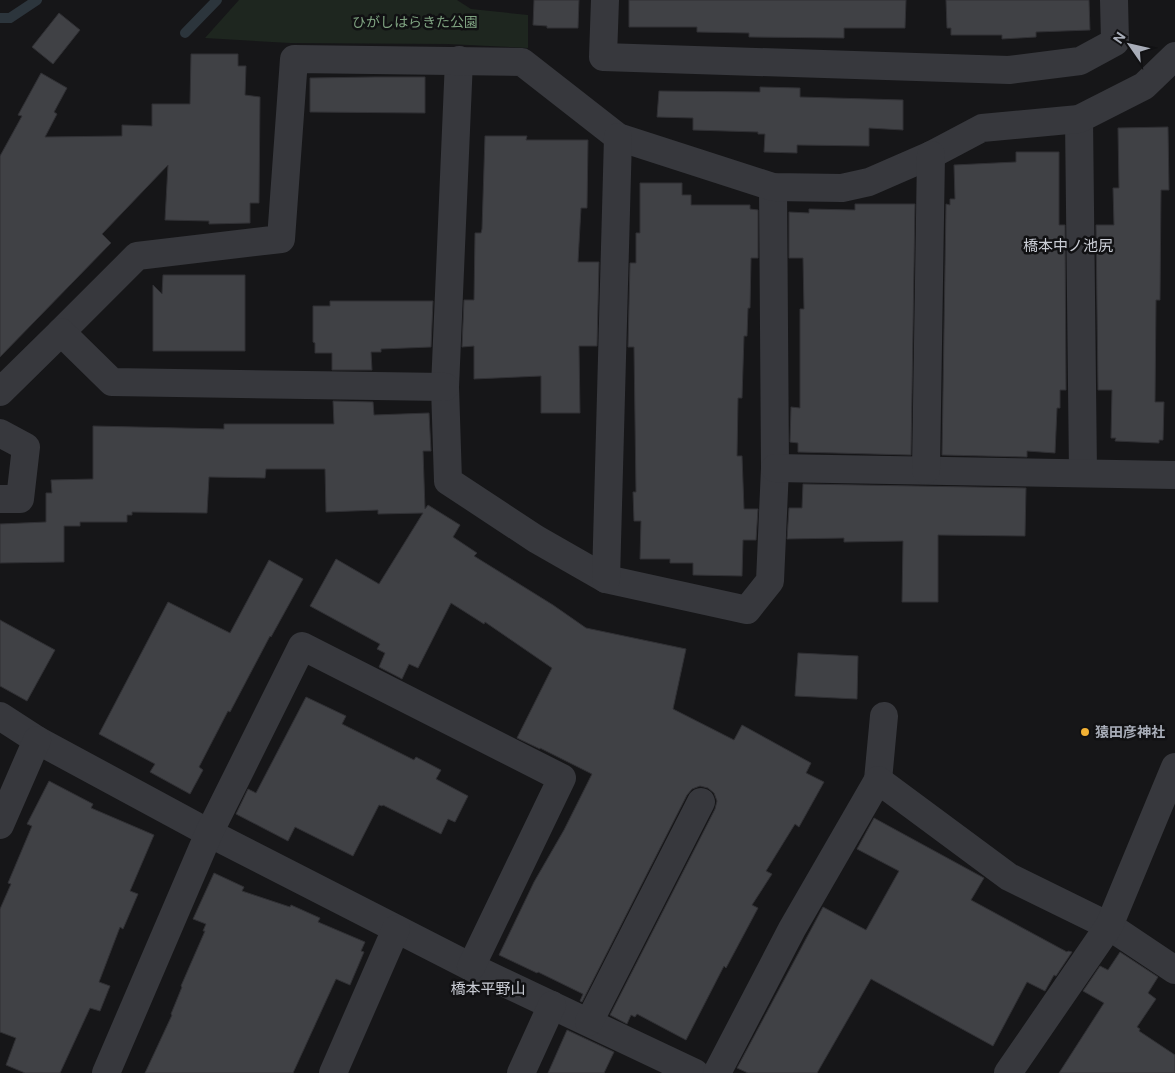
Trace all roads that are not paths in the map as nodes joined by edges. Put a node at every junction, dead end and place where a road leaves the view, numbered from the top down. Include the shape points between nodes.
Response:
1 (604, 0) edge
2 (1114, 0) edge
3 (1175, 56) edge
4 (459, 60) junction
5 (1079, 120) junction
6 (618, 137) junction
7 (931, 155) junction
8 (773, 188) junction
9 (61, 332) junction
10 (445, 386) junction
11 (0, 392) edge
12 (0, 433) edge
13 (775, 468) junction
14 (926, 470) junction
15 (1083, 473) junction
16 (1175, 475) edge
17 (0, 498) edge
18 (606, 579) junction
19 (0, 716) edge
20 (884, 716) dead end
21 (37, 740) junction
22 (1175, 767) edge
23 (878, 780) junction
24 (701, 802) dead end
25 (0, 825) edge
26 (208, 833) junction
27 (1109, 926) junction
28 (396, 929) junction
29 (471, 968) junction
30 (1175, 970) edge
31 (552, 1005) junction
32 (589, 1022) junction
33 (106, 1073) edge
34 (333, 1073) edge
35 (521, 1073) edge
36 (695, 1073) edge
37 (717, 1073) edge
38 (1008, 1073) edge

1 - 2 street via 603,57 1009,70 1080,61 1115,42
3 - 5 street via 1144,86
4 - 6 street via 522,62
4 - 9 street via 294,59 281,239 138,256
4 - 10 street
5 - 7 street via 982,128
5 - 15 street
6 - 8 street
6 - 18 street
7 - 8 street via 869,182 842,188
7 - 14 street
8 - 13 street
9 - 10 street via 112,382
9 - 11 street
10 - 18 street via 448,481 536,539
12 - 17 street via 26,447 20,498
13 - 14 street
13 - 18 street via 770,581 747,610
14 - 15 street
15 - 16 street
19 - 21 street
20 - 23 street
21 - 25 street
21 - 26 street
22 - 27 street
23 - 27 street via 1009,878
23 - 37 street via 792,929
24 - 32 street
26 - 28 street
26 - 29 street via 302,646 562,778
26 - 33 street
27 - 30 street
27 - 38 street
28 - 29 street
28 - 34 street
29 - 31 street
31 - 32 street
31 - 35 street
32 - 36 street

